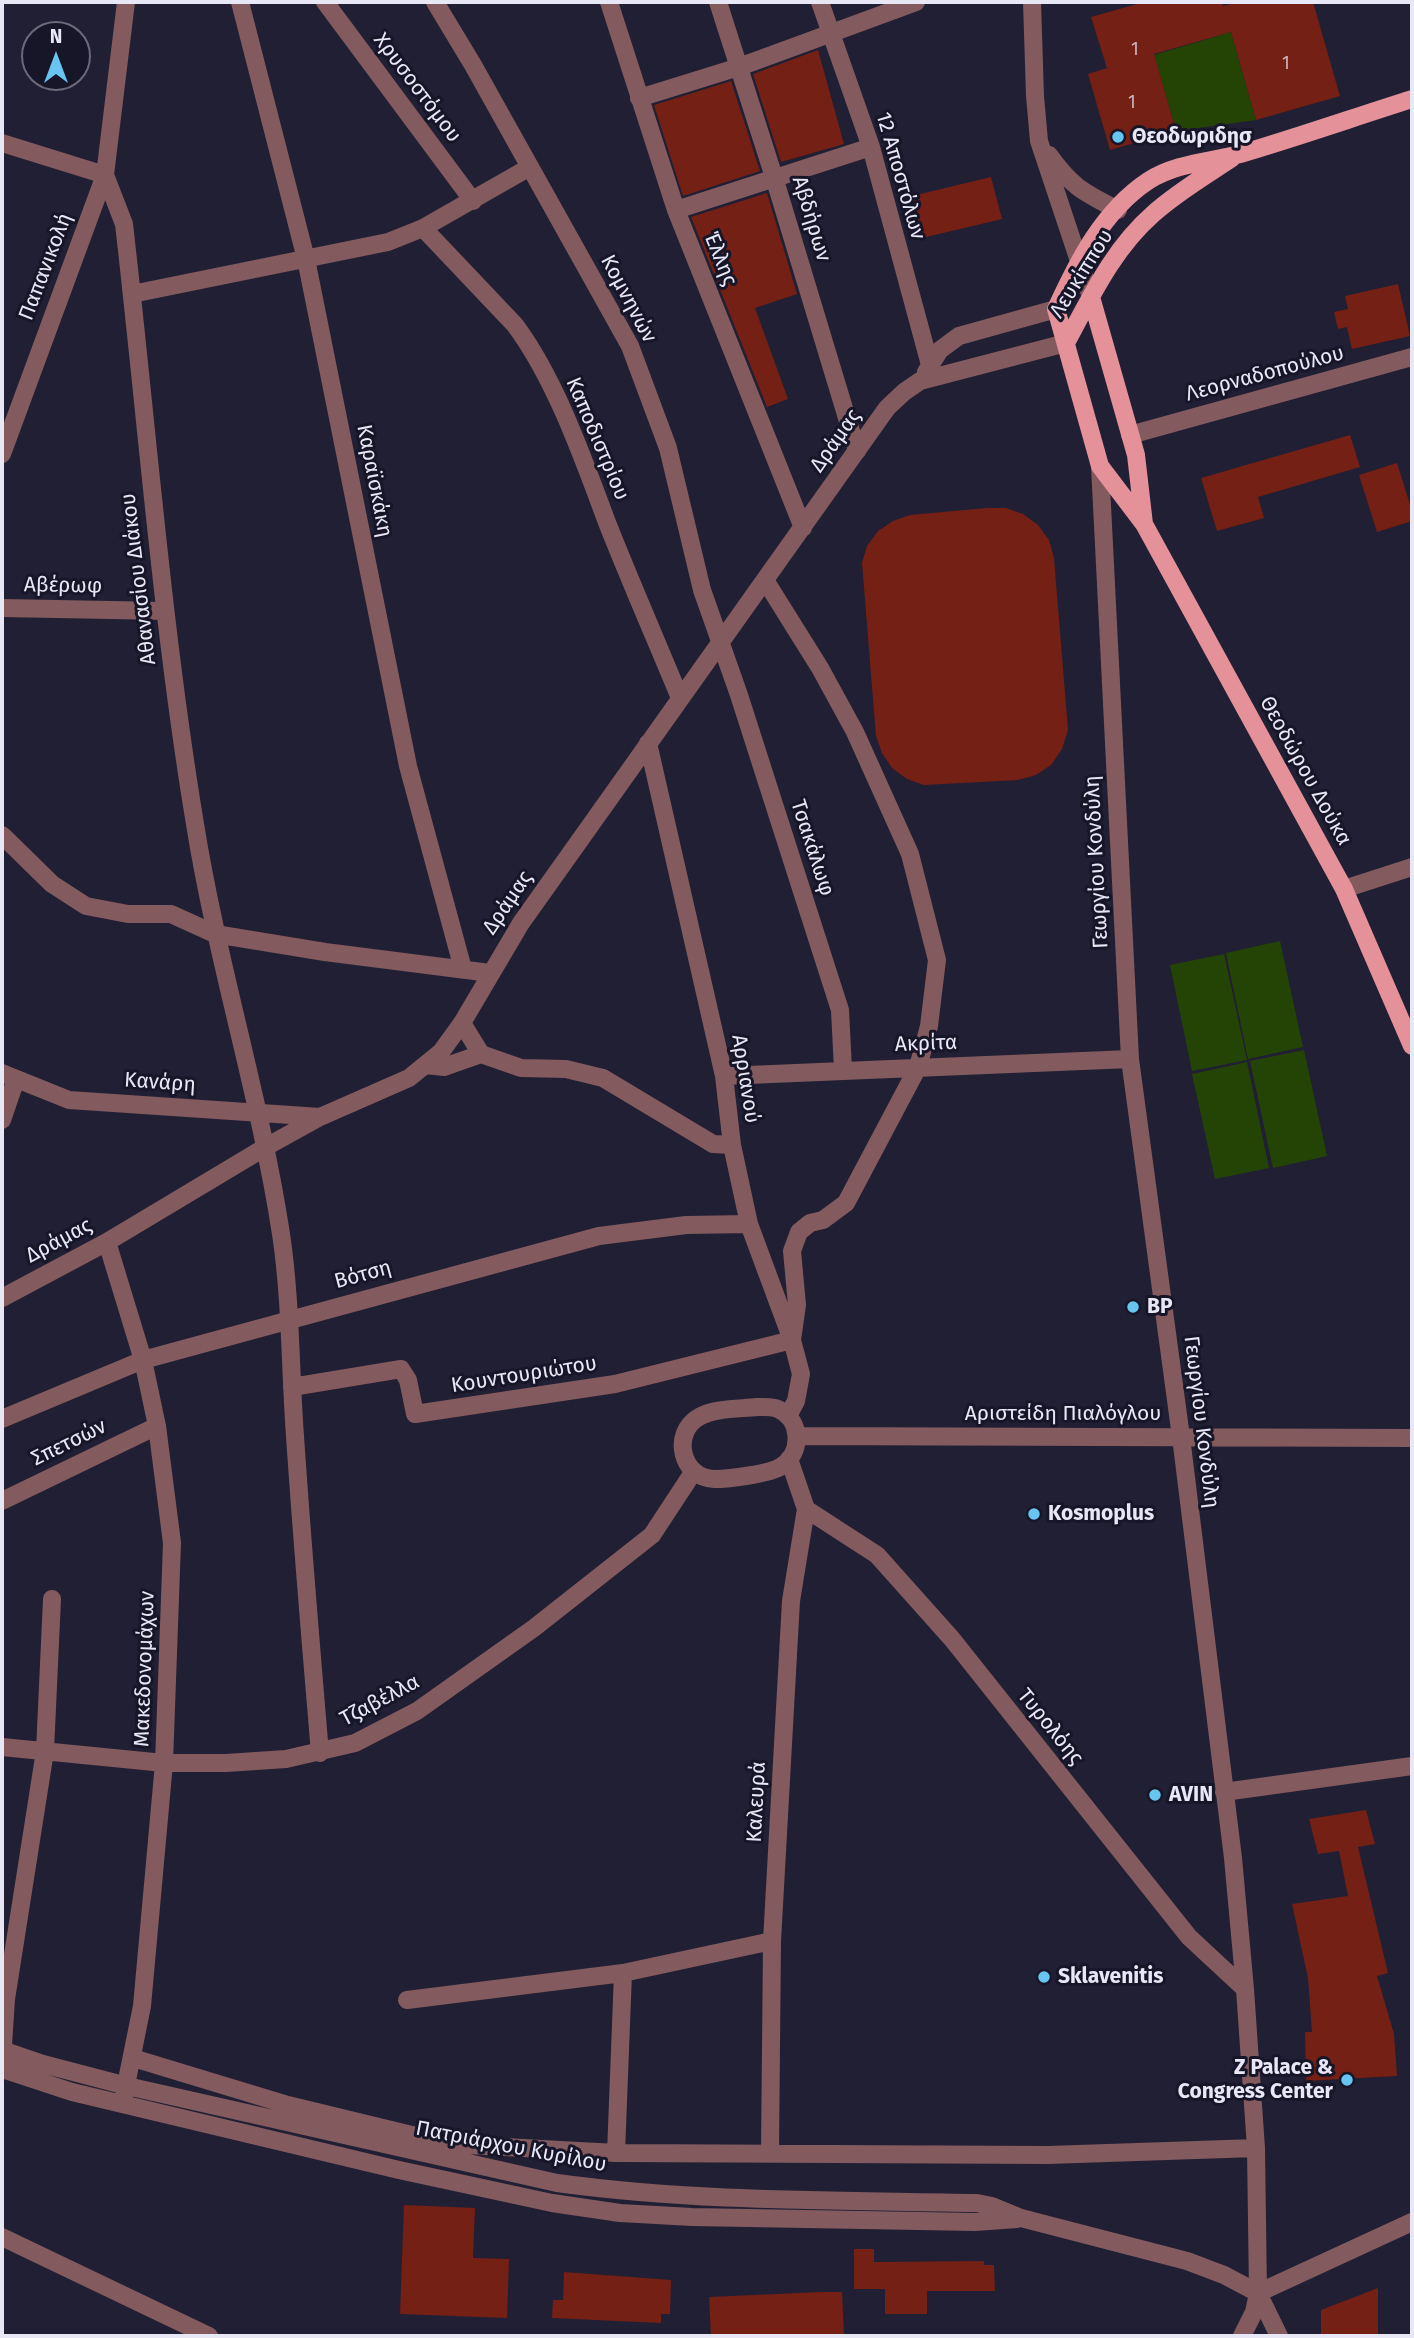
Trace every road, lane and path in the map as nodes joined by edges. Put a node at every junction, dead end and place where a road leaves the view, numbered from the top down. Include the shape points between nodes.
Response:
1 (126, 2) edge
2 (240, 2) edge
3 (325, 2) edge
4 (435, 2) edge
5 (609, 2) edge
6 (718, 2) edge
7 (820, 2) edge
8 (916, 2) edge
9 (1031, 2) edge
10 (830, 34) junction
11 (739, 67) junction
12 (639, 99) junction
13 (1412, 99) edge
14 (1039, 141) junction
15 (2, 143) edge
16 (871, 147) junction
17 (1238, 154) junction
18 (530, 167) junction
19 (105, 176) junction
20 (774, 177) junction
21 (473, 201) junction
22 (676, 210) junction
23 (1118, 210) junction
24 (423, 229) junction
25 (306, 259) junction
26 (1078, 262) junction
27 (132, 294) junction
28 (1091, 297) junction
29 (1056, 309) junction
30 (1066, 343) junction
31 (1412, 357) edge
32 (930, 365) junction
33 (920, 381) junction
34 (1130, 435) junction
35 (857, 451) junction
36 (2, 454) edge
37 (1100, 466) junction
38 (1144, 524) junction
39 (803, 528) junction
40 (765, 580) junction
41 (2, 608) edge
42 (165, 611) junction
43 (720, 642) junction
44 (680, 698) junction
45 (648, 743) junction
46 (2, 835) edge
47 (1412, 867) edge
48 (1343, 889) junction
49 (215, 934) junction
50 (463, 969) junction
51 (490, 974) junction
52 (462, 1023) junction
53 (1412, 1046) edge
54 (481, 1054) junction
55 (1130, 1059) junction
56 (426, 1066) junction
57 (918, 1067) junction
58 (843, 1070) junction
59 (9, 1076) edge
60 (724, 1076) junction
61 (256, 1113) junction
62 (320, 1117) junction
63 (2, 1120) edge
64 (732, 1145) junction
65 (264, 1148) junction
66 (749, 1224) junction
67 (107, 1242) junction
68 (2, 1298) edge
69 (287, 1319) junction
70 (792, 1339) junction
71 (143, 1360) junction
72 (292, 1387) junction
73 (788, 1416) junction
74 (2, 1419) edge
75 (157, 1426) junction
76 (797, 1436) junction
77 (1181, 1437) junction
78 (1412, 1438) edge
79 (789, 1460) junction
80 (694, 1471) junction
81 (2, 1501) edge
82 (806, 1509) junction
83 (52, 1599) dead end
84 (2, 1747) edge
85 (45, 1751) junction
86 (320, 1753) junction
87 (164, 1763) junction
88 (1412, 1766) edge
89 (1224, 1792) junction
90 (772, 1941) junction
91 (623, 1973) junction
92 (1245, 1989) junction
93 (407, 2000) dead end
94 (2, 2050) edge
95 (133, 2058) junction
96 (2, 2071) edge
97 (127, 2085) junction
98 (122, 2104) junction
99 (1256, 2148) junction
100 (404, 2149) junction
101 (770, 2152) junction
102 (616, 2153) junction
103 (399, 2170) junction
104 (693, 2196) junction
105 (692, 2217) junction
106 (1021, 2218) junction
107 (1412, 2222) edge
108 (2, 2237) edge
109 (1258, 2293) junction
110 (209, 2336) edge
111 (1242, 2336) edge
112 (1279, 2336) edge

1 - 19 street, Αθανασίου Διάκου
2 - 25 street, Καραϊσκάκη
3 - 21 street, Χρυσοστόμου
4 - 18 street, Κομνηνών
5 - 12 street, Έλλης
6 - 11 street, Αβδήρων
7 - 10 street, 12 Αποστόλων
8 - 10 street
9 - 14 street
10 - 11 street
10 - 16 street, 12 Αποστόλων
11 - 12 street
11 - 20 street, Αβδήρων
12 - 22 street, Έλλης
13 - 17 main road, Λευκίππου
14 - 23 street via 1065,178
14 - 26 street
15 - 19 street
16 - 20 street
16 - 32 street, 12 Αποστόλων
17 - 23 main road, Λευκίππου via 1185,165 1150,180
17 - 28 main road, Λευκίππου via 1152,215 1111,262
18 - 21 street
18 - 43 street, Κομνηνών via 630,346 668,448 702,590
19 - 27 street, Αθανασίου Διάκου via 124,224
19 - 36 street, Παπανικολή
20 - 22 street
20 - 35 street, Αβδήρων
21 - 24 street
22 - 39 street, Έλλης
23 - 26 main road, Λευκίππου
24 - 25 street via 388,242
24 - 44 street, Καποδιστρίου via 526,340 573,433
25 - 27 street
25 - 50 street, Καραϊσκάκη via 406,755
26 - 28 street
26 - 29 main road, Λευκίππου
27 - 42 street, Αθανασίου Διάκου
28 - 30 main road, Λευκίππου
28 - 34 main road, Θεοδώρου Δούκα
29 - 30 main road, Θεοδώρου Δούκα
29 - 32 street, Δράμας via 960,335 940,350
30 - 33 street, Δράμας
30 - 37 main road, Θεοδώρου Δούκα
31 - 34 street, Λεορναδοπούλου
32 - 33 street, Δράμας
33 - 35 street, Δράμας via 887,408
34 - 38 main road, Θεοδώρου Δούκα
35 - 39 street, Δράμας
37 - 38 main road, Θεοδώρου Δούκα
37 - 55 street, Γεωργίου Κονδύλη
38 - 48 main road, Θεοδώρου Δούκα
39 - 40 street, Δράμας
40 - 43 street, Δράμας
40 - 57 street via 849,722 910,854 937,960 929,1026
41 - 42 street, Αβέρωφ
42 - 49 street, Αθανασίου Διάκου via 187,776
43 - 44 street, Δράμας
43 - 58 street, Τσακάλωφ via 840,1010
44 - 45 street, Δράμας
45 - 51 street, Δράμας
45 - 60 street, Αρριανού
46 - 49 street via 52,884 86,906 128,914 171,914
47 - 48 street
48 - 53 main road, Θεοδώρου Δούκα
49 - 50 street
49 - 61 street, Αθανασίου Διάκου
50 - 51 street
51 - 52 street, Δράμας
52 - 54 street
52 - 56 street, Δράμας
54 - 56 street via 444,1067
54 - 64 street via 521,1068 566,1069 603,1078 713,1144
55 - 57 street, Ακρίτα
55 - 77 street, Γεωργίου Κονδύλη
56 - 62 street, Δράμας via 393,1086
57 - 58 street, Ακρίτα
57 - 70 street via 846,1203 799,1232 792,1251 797,1305
58 - 60 street, Ακρίτα
59 - 61 street, Κανάρη via 69,1100
59 - 63 street
60 - 64 street, Αρριανού
61 - 62 street, Κανάρη
61 - 65 street, Αθανασίου Διάκου
62 - 65 street, Δράμας
64 - 66 street, Αρριανού
65 - 67 street, Δράμας
65 - 69 street via 281,1234
66 - 69 street, Βότση via 686,1225 599,1236
66 - 70 street, Αρριανού
67 - 68 street, Δράμας
67 - 71 street, Μακεδονομάχων
69 - 71 street, Βότση
69 - 72 street
70 - 72 street, Κουντουριώτου via 615,1384 415,1414 408,1380 401,1370
70 - 73 street, Αρριανού via 800,1374 796,1401
71 - 74 street, Βότση
71 - 75 street, Μακεδονομάχων
72 - 86 street
73 - 76 street
73 - 80 street via 779,1409 757,1407 698,1418 684,1434 682,1444
75 - 81 street, Σπετσών
75 - 87 street, Μακεδονομάχων via 172,1543
76 - 77 street, Αριστείδη Πιαλόγλου
76 - 79 street
77 - 78 street, Αριστείδη Πιαλόγλου
77 - 89 street, Γεωργίου Κονδύλη
79 - 80 street via 774,1470 714,1479
79 - 82 street, Καλευρά
80 - 86 street, Τζαβέλλα via 652,1535 534,1629 417,1712 355,1743
82 - 90 street, Καλευρά via 791,1601
82 - 92 street, Τυρολόης via 877,1555 951,1639 1189,1937
83 - 85 street
84 - 85 street, Τζαβέλλα
85 - 87 street, Τζαβέλλα
85 - 94 street
86 - 87 street, Τζαβέλλα via 262,1761
87 - 95 street, Μακεδονομάχων via 142,2006
88 - 89 street
89 - 92 street, Γεωργίου Κονδύλη
90 - 91 street
90 - 101 street, Καλευρά
91 - 93 street
91 - 102 street
92 - 99 street, Γεωργίου Κονδύλη
94 - 96 street
94 - 97 street, Πατριάρχου Κυρίλου
95 - 97 street, Μακεδονομάχων
95 - 102 street via 288,2105 449,2144
96 - 98 street, Πατριάρχου Κυρίλου
97 - 98 street, Μακεδονομάχων
97 - 100 street, Πατριάρχου Κυρίλου
98 - 103 street, Πατριάρχου Κυρίλου
99 - 101 street via 1048,2155
99 - 109 street, Γεωργίου Κονδύλη
100 - 103 street
100 - 104 street, Πατριάρχου Κυρίλου via 558,2183
101 - 102 street
103 - 105 street, Πατριάρχου Κυρίλου via 552,2203
104 - 105 street
104 - 106 street, Πατριάρχου Κυρίλου via 977,2203
105 - 106 street, Πατριάρχου Κυρίλου via 975,2222
106 - 109 street, Πατριάρχου Κυρίλου via 1187,2260
107 - 109 street
108 - 110 street
109 - 111 street
109 - 112 street, Γεωργίου Κονδύλη

